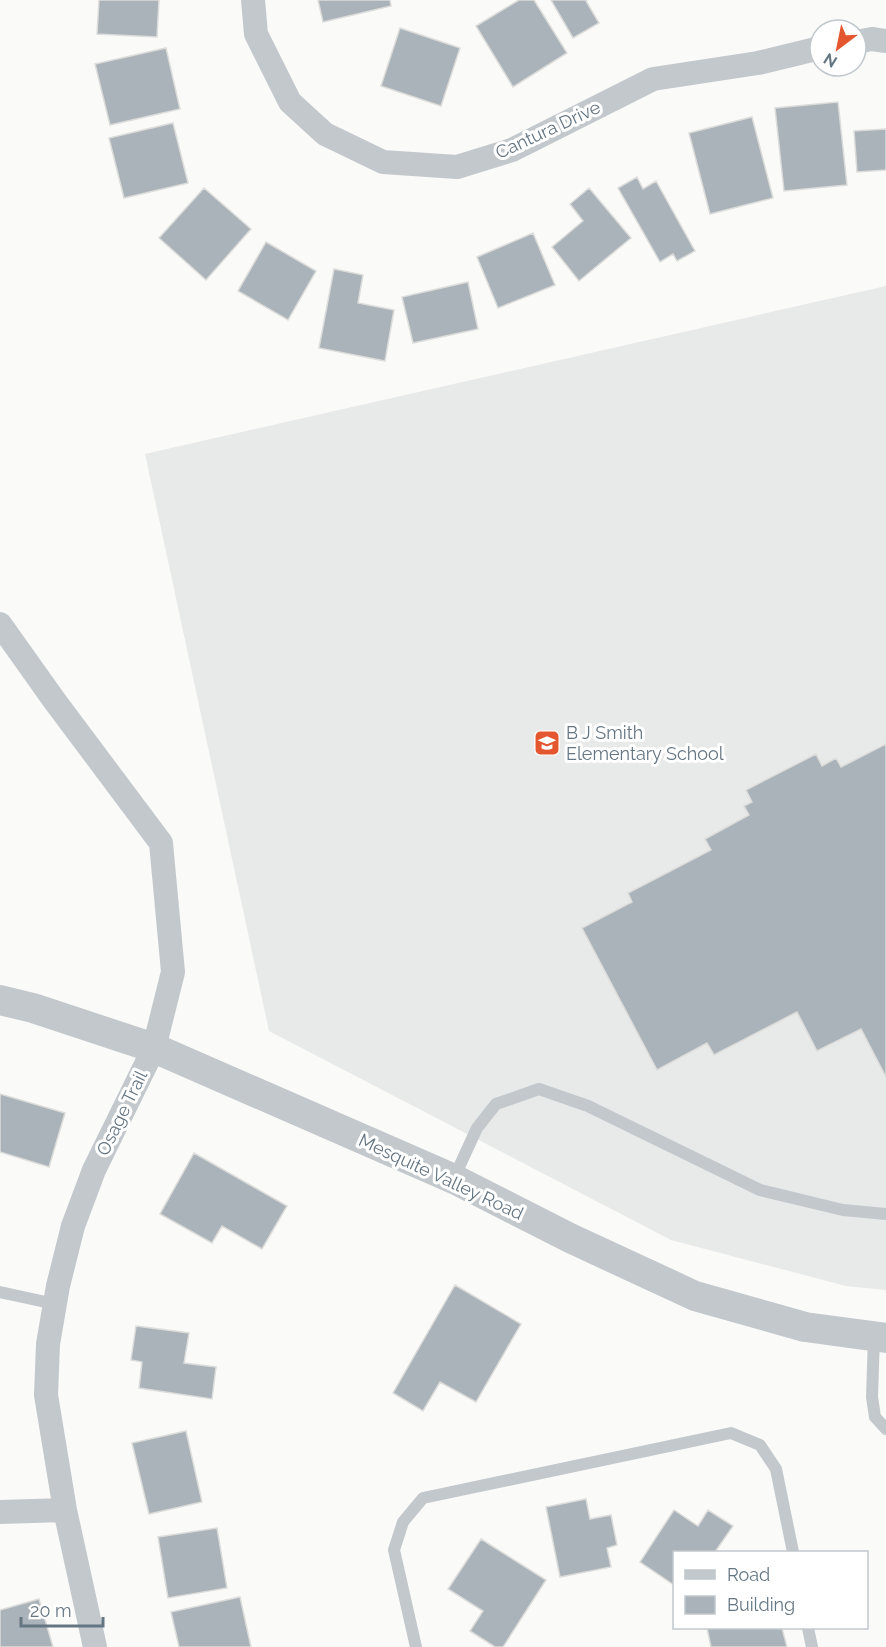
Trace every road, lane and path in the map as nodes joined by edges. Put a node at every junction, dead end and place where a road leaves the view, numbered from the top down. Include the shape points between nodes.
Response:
1 (253, 0) edge
2 (868, 40) edge
3 (886, 41) edge
4 (808, 51) edge
5 (0, 624) edge
6 (0, 1000) edge
7 (154, 1048) junction
8 (454, 1179) junction
9 (886, 1214) edge
10 (0, 1292) edge
11 (55, 1304) junction
12 (880, 1337) edge
13 (886, 1429) edge
14 (65, 1510) junction
15 (0, 1512) edge
16 (793, 1551) edge
17 (808, 1629) edge
18 (95, 1647) edge
19 (416, 1647) edge
20 (812, 1647) edge

1 - 4 street, Cantura Drive via 256,34 290,102 325,134 383,162 457,167 512,150 652,79 758,63
2 - 3 street
5 - 7 street, Osage Trail via 161,843 173,972
6 - 7 street, Mesquite Valley Road
7 - 8 street, Mesquite Valley Road
7 - 11 street, Osage Trail via 90,1181 73,1226
8 - 9 lane via 477,1128 496,1104 539,1089 588,1106 760,1190 843,1209
8 - 12 street, Mesquite Valley Road via 695,1296 805,1327
10 - 11 lane
11 - 14 street, Osage Trail via 48,1344 46,1395
12 - 13 lane via 872,1397 875,1417
14 - 15 street
14 - 18 street, Osage Trail
16 - 19 lane via 776,1469 760,1445 731,1433 423,1498 403,1522 394,1550
17 - 20 lane

